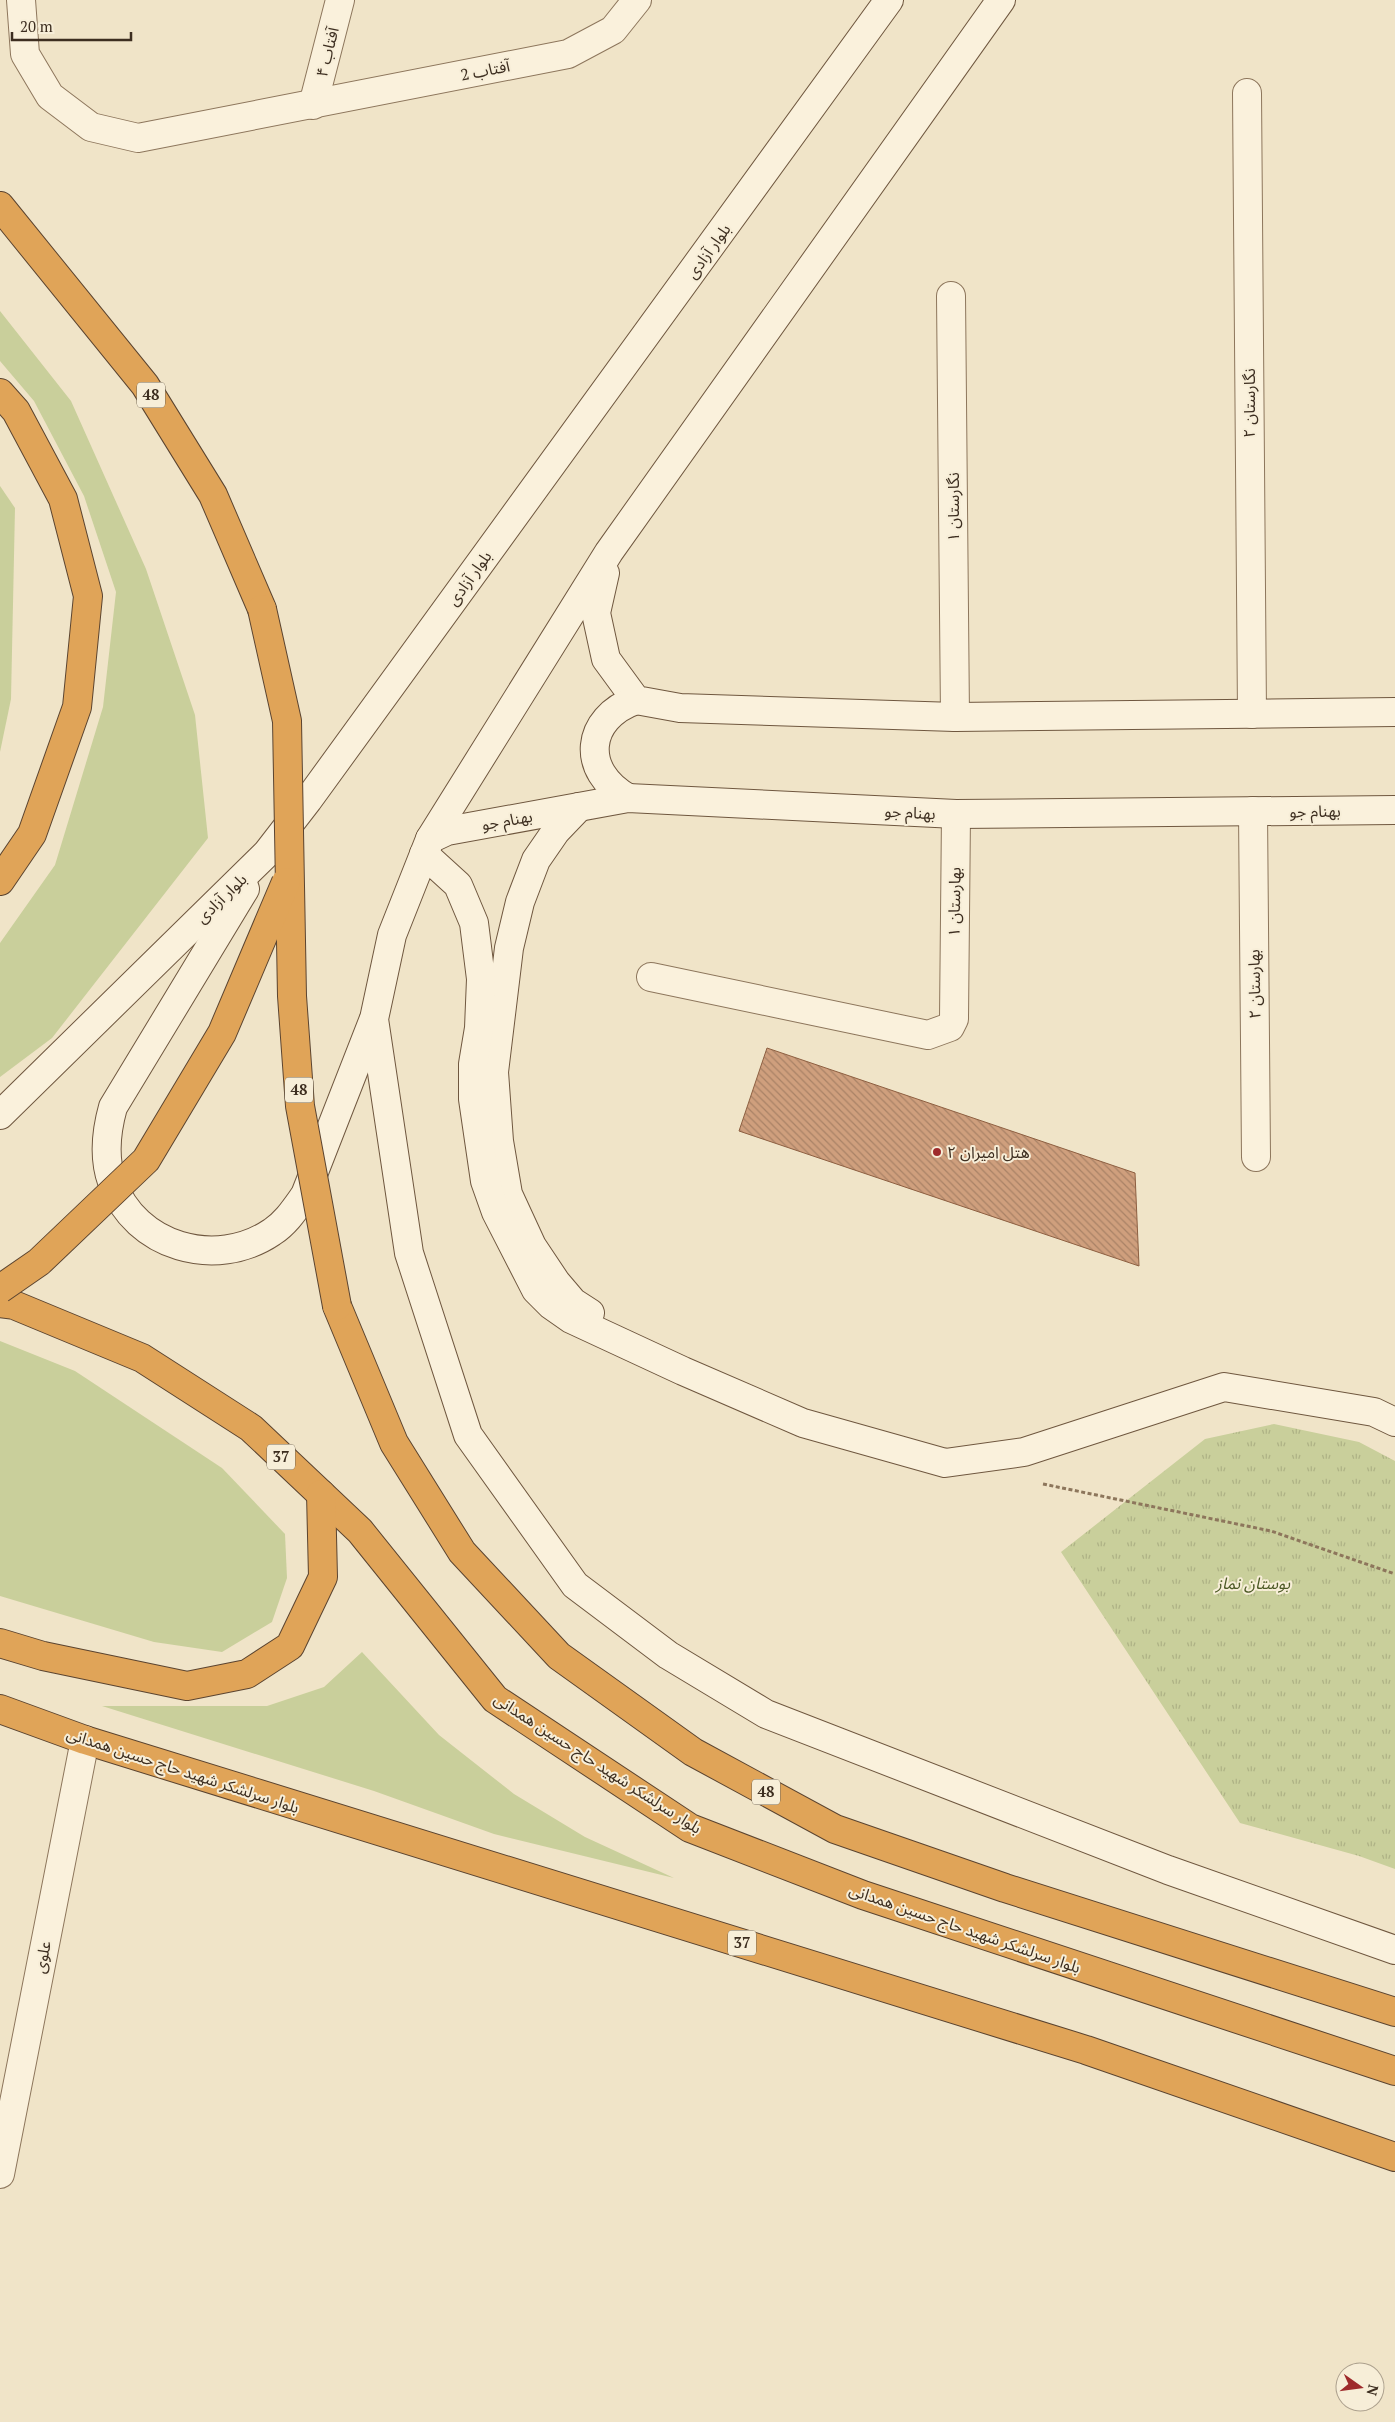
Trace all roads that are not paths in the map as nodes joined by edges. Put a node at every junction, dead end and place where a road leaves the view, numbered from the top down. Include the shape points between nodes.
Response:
1 (22, 0) edge
2 (340, 0) edge
3 (637, 0) edge
4 (890, 0) edge
5 (1001, 0) edge
6 (1247, 93) dead end
7 (314, 105) junction
8 (0, 206) edge
9 (951, 296) dead end
10 (0, 393) edge
11 (609, 552) junction
12 (636, 700) junction
13 (1395, 712) edge
14 (1252, 714) junction
15 (955, 717) junction
16 (628, 798) junction
17 (579, 807) junction
18 (1395, 810) edge
19 (1253, 812) junction
20 (956, 814) junction
21 (427, 846) junction
22 (266, 853) junction
23 (291, 871) junction
24 (0, 881) edge
25 (651, 977) dead end
26 (374, 1019) junction
27 (0, 1115) edge
28 (1256, 1157) dead end
29 (0, 1289) edge
30 (0, 1303) edge
31 (683, 1371) junction
32 (1395, 1422) edge
33 (321, 1494) junction
34 (0, 1644) edge
35 (0, 1709) edge
36 (85, 1740) junction
37 (1395, 1950) edge
38 (1395, 2012) edge
39 (1395, 2071) edge
40 (1395, 2157) edge
41 (0, 2174) edge

1 - 7 main road, آفتاب 2 via 25,54 50,96 90,127 138,138
2 - 7 main road, آفتاب ۴
3 - 7 main road, آفتاب 2 via 613,30 568,54
4 - 22 main road, بلوار آزادی via 308,800
5 - 11 main road
6 - 14 main road, نگارستان ۲
8 - 23 highway, 48, bridge via 145,385 213,495 262,609 287,721
9 - 15 main road, نگارستان ۱
10 - 24 highway via 16,411 63,499 88,596 77,706 32,834
11 - 12 main road via 596,613 606,659
11 - 21 main road
12 - 15 main road via 680,708
12 - 16 main road via 620,706 608,716 598,730 595,746 596,762 602,777 614,790
13 - 14 main road
14 - 15 main road
16 - 17 main road, بهنام جو
16 - 20 main road, بهنام جو
17 - 21 main road, بهنام جو via 447,832
17 - 31 main road via 556,831 536,860 520,902 509,948 494,1072 499,1141 508,1194 532,1246 573,1302
18 - 19 main road, بهنام جو
19 - 20 main road, بهنام جو
19 - 28 main road, بهارستان ۲
20 - 25 main road, بهارستان ۱ via 954,1019 950,1027 928,1035
21 - 26 main road via 392,935
21 - 31 main road via 458,885 474,923 481,979 473,1099 485,1181 496,1212 536,1290 550,1305 571,1319
22 - 26 main road via 113,1107 106,1132 106,1157 112,1182 123,1204 139,1223 159,1238 182,1248 230,1250 273,1231 291,1215 305,1195
22 - 27 main road, بلوار آزادی
23 - 29 highway, bridge via 222,1033 146,1160 38,1262
23 - 38 highway, 48, bridge via 292,996 300,1106 337,1306 394,1443 462,1552 559,1656 693,1752 835,1829 1005,1888
26 - 37 main road via 409,1253 468,1435 575,1585 668,1655 766,1714 1168,1870
30 - 33 highway, بلوار سرلشکر شهید حاج حسین همدانی / 37 via 14,1305 142,1358 251,1428
31 - 32 main road via 803,1423 945,1463 1024,1452 1224,1387 1374,1412
33 - 34 highway via 323,1577 290,1646 247,1674 187,1686
33 - 39 highway, بلوار سرلشکر شهید حاج حسین همدانی / 37 via 360,1531 495,1699 690,1828 863,1895
35 - 36 highway, بلوار سرلشکر شهید حاج حسین همدانی / 37
36 - 40 highway, بلوار سرلشکر شهید حاج حسین همدانی / 37 via 1086,2050
36 - 41 main road, علوی

